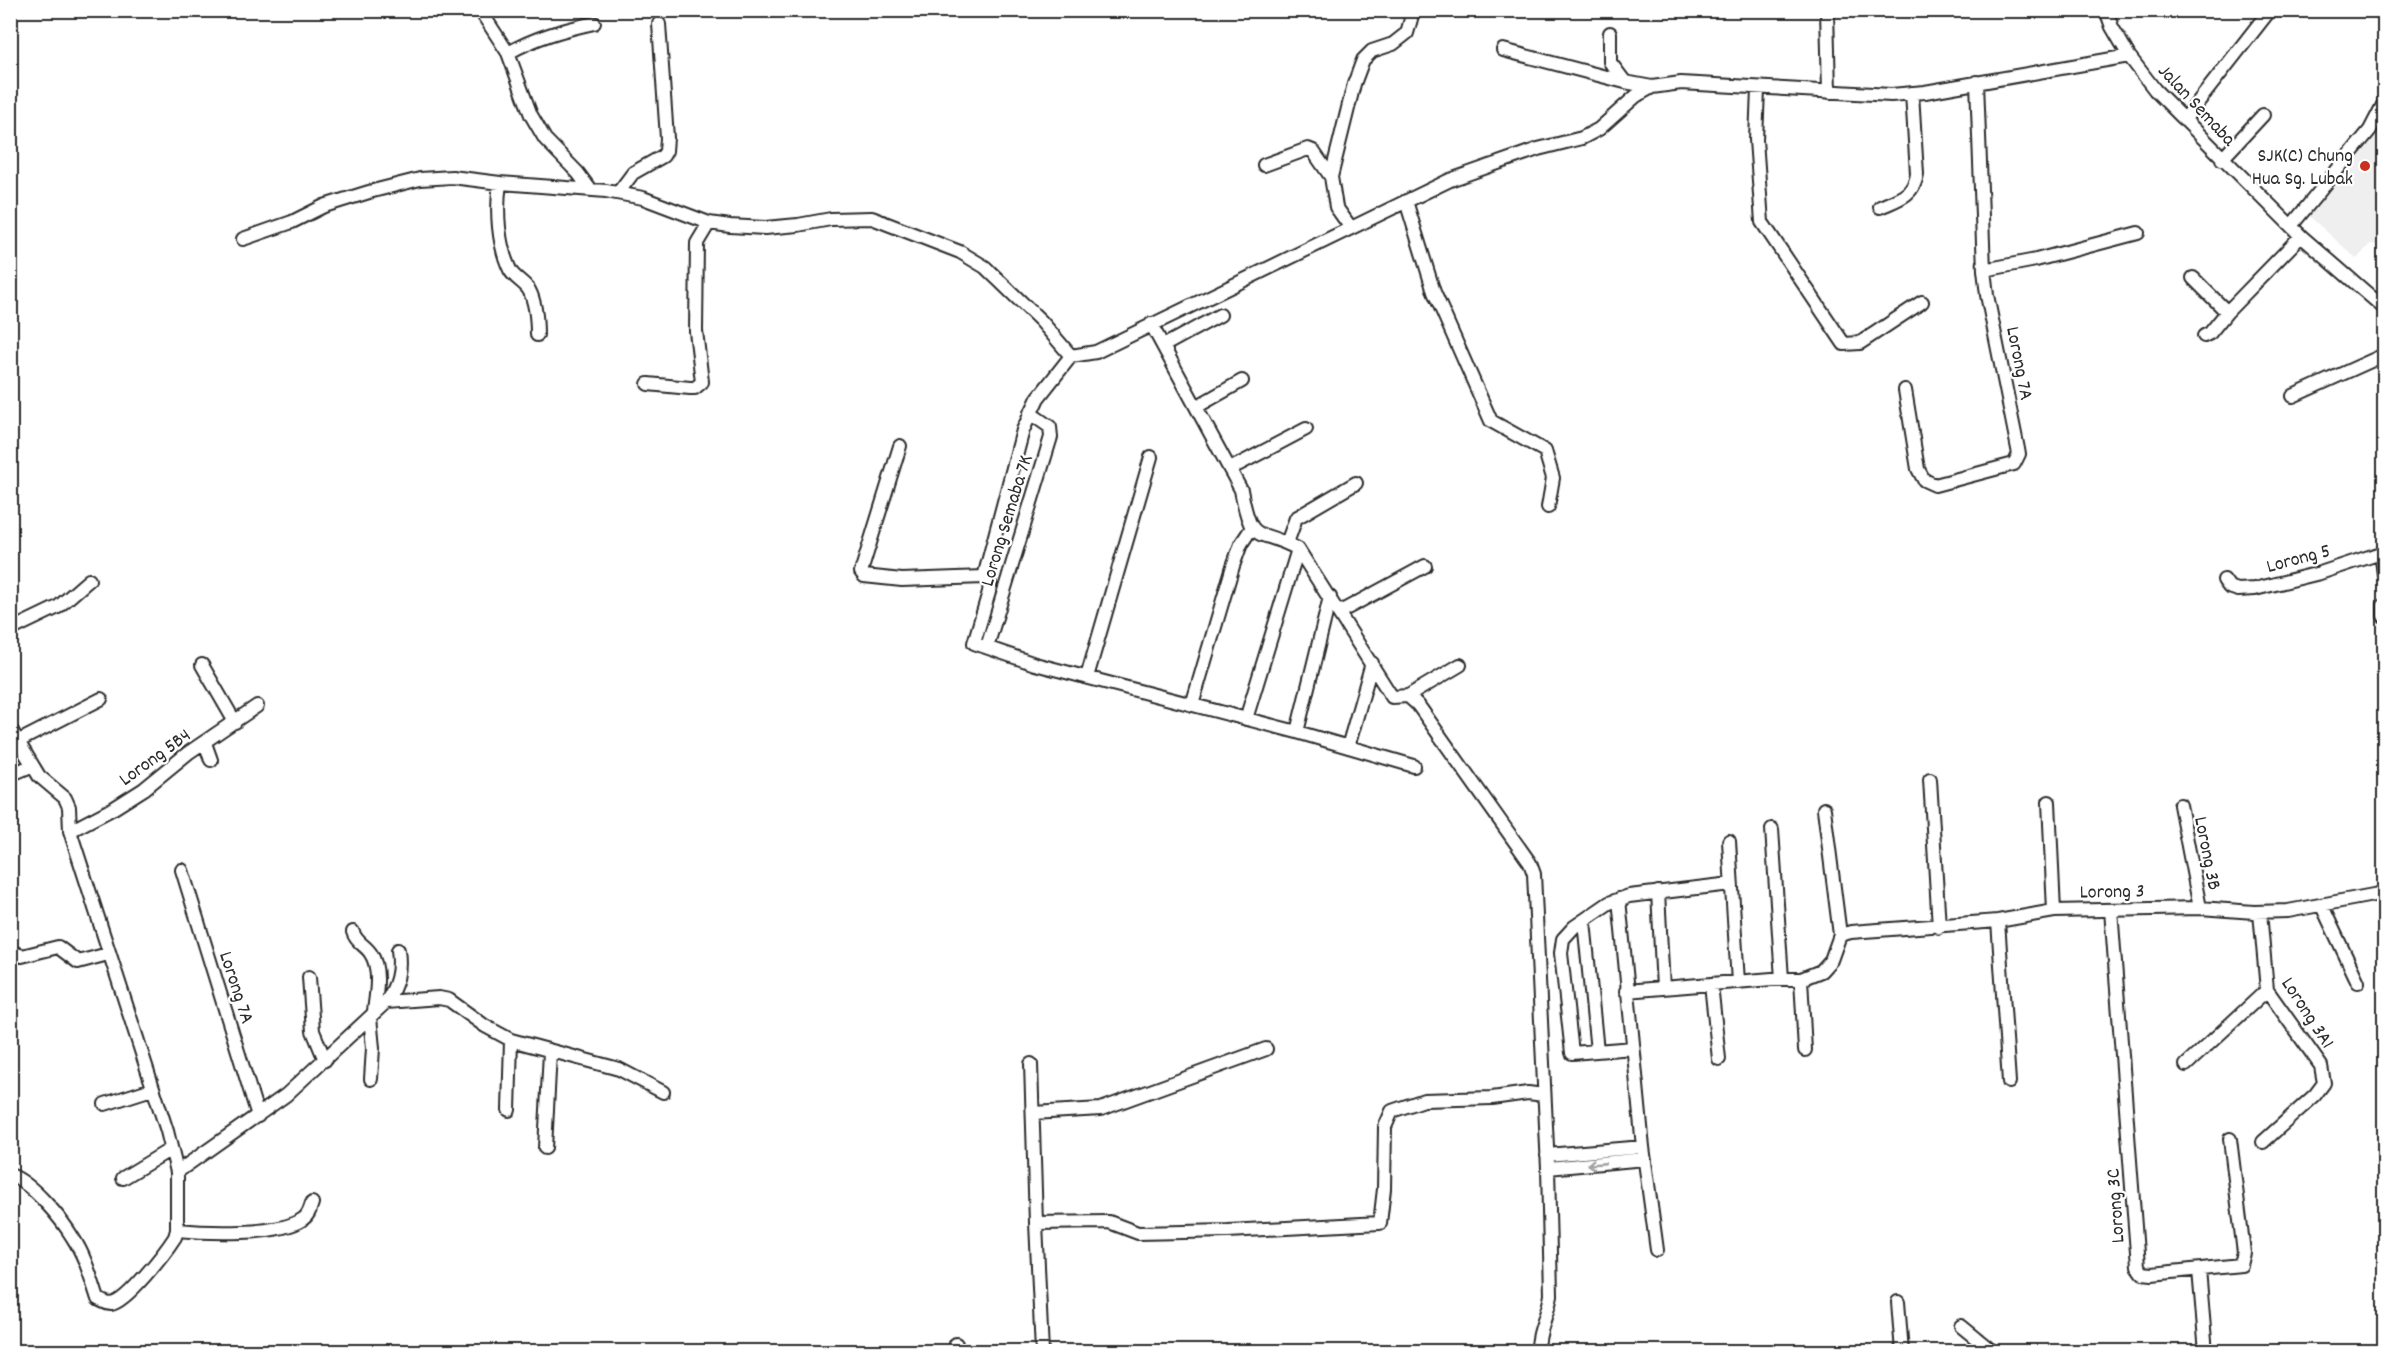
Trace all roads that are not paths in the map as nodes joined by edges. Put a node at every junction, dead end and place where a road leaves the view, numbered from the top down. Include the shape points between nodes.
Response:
1 (1408, 10) edge
2 (1827, 10) edge
3 (2106, 10) edge
4 (2270, 10) edge
5 (481, 11) edge
6 (594, 23) dead end
7 (659, 24) dead end
8 (1610, 33) dead end
9 (1503, 50) dead end
10 (508, 53) junction
11 (2129, 56) junction
12 (1625, 82) junction
13 (1977, 82) junction
14 (1652, 87) junction
15 (1758, 89) junction
16 (1829, 92) junction
17 (1912, 93) junction
18 (2385, 103) edge
19 (2263, 115) dead end
20 (2184, 120) junction
21 (2222, 159) junction
22 (1264, 165) dead end
23 (1331, 177) junction
24 (500, 183) junction
25 (589, 188) junction
26 (618, 193) junction
27 (1406, 201) junction
28 (1880, 207) dead end
29 (708, 223) junction
30 (2291, 226) junction
31 (1351, 228) junction
32 (2138, 233) dead end
33 (2301, 236) junction
34 (243, 239) dead end
35 (1984, 270) junction
36 (2193, 278) dead end
37 (1922, 302) dead end
38 (2385, 308) edge
39 (2227, 312) junction
40 (1220, 315) dead end
41 (1151, 324) junction
42 (537, 335) dead end
43 (2204, 336) dead end
44 (1163, 346) junction
45 (2385, 355) edge
46 (1071, 356) junction
47 (1242, 381) dead end
48 (648, 384) dead end
49 (1905, 390) dead end
50 (2293, 396) dead end
51 (1196, 407) junction
52 (1030, 413) junction
53 (1306, 429) dead end
54 (900, 446) dead end
55 (1151, 457) dead end
56 (1230, 469) junction
57 (1356, 483) dead end
58 (1548, 507) dead end
59 (1251, 529) junction
60 (1293, 546) junction
61 (2383, 553) edge
62 (1425, 566) dead end
63 (2385, 574) edge
64 (984, 577) junction
65 (89, 580) dead end
66 (2224, 580) dead end
67 (1330, 597) junction
68 (2385, 605) edge
69 (1340, 612) junction
70 (2385, 616) edge
71 (10, 630) edge
72 (987, 647) junction
73 (1372, 663) junction
74 (202, 665) dead end
75 (1460, 665) dead end
76 (1087, 677) junction
77 (1408, 696) junction
78 (101, 699) dead end
79 (1192, 705) junction
80 (257, 706) dead end
81 (1246, 719) junction
82 (235, 722) junction
83 (10, 728) edge
84 (1297, 732) junction
85 (17, 742) junction
86 (205, 742) junction
87 (1348, 747) junction
88 (211, 760) dead end
89 (32, 766) junction
90 (1414, 766) dead end
91 (10, 775) edge
92 (1930, 779) dead end
93 (2049, 802) dead end
94 (2180, 805) dead end
95 (1824, 809) dead end
96 (1772, 829) dead end
97 (70, 831) junction
98 (1729, 841) dead end
99 (182, 870) dead end
100 (1731, 884) junction
101 (1658, 892) junction
102 (2385, 893) edge
103 (1619, 899) junction
104 (2322, 906) junction
105 (2200, 908) junction
106 (2111, 910) junction
107 (2054, 911) junction
108 (2260, 912) junction
109 (1584, 921) junction
110 (1998, 921) junction
111 (1939, 927) junction
112 (353, 932) dead end
113 (1840, 935) junction
114 (398, 950) dead end
115 (10, 951) edge
116 (108, 954) junction
117 (309, 977) dead end
118 (1782, 979) junction
119 (1801, 980) junction
120 (1738, 982) junction
121 (2358, 982) dead end
122 (1711, 984) junction
123 (1663, 988) junction
124 (2267, 990) junction
125 (1626, 992) junction
126 (386, 1002) junction
127 (372, 1014) junction
128 (511, 1040) junction
129 (1633, 1048) junction
130 (1266, 1049) dead end
131 (1805, 1050) dead end
132 (1597, 1051) junction
133 (550, 1052) junction
134 (1719, 1059) dead end
135 (325, 1060) junction
136 (1031, 1064) dead end
137 (2186, 1065) dead end
138 (371, 1079) dead end
139 (2009, 1082) dead end
140 (152, 1089) junction
141 (663, 1092) dead end
142 (1544, 1095) junction
143 (105, 1104) dead end
144 (509, 1110) dead end
145 (1033, 1113) junction
146 (258, 1116) junction
147 (2230, 1139) dead end
148 (2263, 1142) dead end
149 (546, 1148) dead end
150 (171, 1149) junction
151 (1644, 1153) junction
152 (1547, 1155) junction
153 (1548, 1168) junction
154 (177, 1172) junction
155 (10, 1175) edge
156 (123, 1178) dead end
157 (312, 1203) dead end
158 (1036, 1224) junction
159 (177, 1230) junction
160 (1657, 1250) dead end
161 (2199, 1270) junction
162 (1898, 1302) dead end
163 (1961, 1326) dead end
164 (1042, 1352) edge
165 (1538, 1352) edge
166 (1902, 1352) edge
167 (1993, 1352) edge
168 (2206, 1352) edge

1 - 23 street via 1411,19 1407,33 1363,60
2 - 16 street
3 - 11 street, Jalan Semaba
4 - 20 street
5 - 10 street
6 - 10 street via 556,31
7 - 26 street via 666,152 633,173
8 - 12 street via 1610,62
9 - 12 street
10 - 25 street via 531,115 545,140
11 - 13 street
11 - 20 street, Jalan Semaba
12 - 14 street
13 - 17 street
13 - 35 street, Lorong 7A
14 - 15 street via 1681,83
14 - 27 street via 1582,138 1454,178
15 - 16 street
15 - 37 street via 1756,140 1761,222 1844,344 1860,343
16 - 17 street
17 - 28 street via 1916,185 1909,194
18 - 30 street via 2370,130
19 - 21 street
20 - 21 street, Jalan Semaba
21 - 30 street, Jalan Semaba
22 - 23 street via 1308,149
23 - 31 street via 1336,207
24 - 25 street
24 - 34 street via 420,178 324,206
24 - 42 street via 500,234 511,272 528,289
25 - 26 street
26 - 29 street via 644,198
27 - 31 street
27 - 58 street via 1434,292 1491,421 1545,452 1553,478
29 - 46 street via 765,228 872,218 917,234 985,267
29 - 48 street via 697,243 696,331 702,382 695,388
30 - 33 street, Jalan Semaba
31 - 41 street
32 - 35 street
33 - 38 street, Jalan Semaba
33 - 39 street
35 - 49 street, Lorong 7A via 2017,460 1935,485 1924,480 1918,469
36 - 39 street
39 - 43 street
40 - 44 street
41 - 44 street
41 - 46 street via 1096,352
44 - 51 street
45 - 50 street
46 - 52 street
47 - 51 street
51 - 56 street
52 - 64 street
52 - 72 street, Lorong Semaba 7K via 1050,428 1051,437
53 - 56 street
54 - 64 street via 861,572 864,576 902,580
55 - 76 street
56 - 59 street via 1241,490
57 - 60 street via 1296,518
59 - 60 street
59 - 79 street via 1233,566
60 - 67 street
60 - 81 street
61 - 63 street
61 - 66 street, Lorong 5 via 2255,589 2238,591
62 - 69 street
64 - 72 street via 990,584 989,592 974,643
65 - 71 street via 58,607
67 - 69 street
67 - 84 street
68 - 70 street
69 - 73 street
72 - 76 street
73 - 77 street via 1392,697
73 - 87 street
74 - 82 street
75 - 77 street
76 - 79 street
77 - 142 street via 1530,863 1534,874
78 - 85 street
79 - 81 street
80 - 82 street, Lorong 5B4
81 - 84 street
82 - 86 street, Lorong 5B4
83 - 85 street
84 - 87 street
85 - 89 street
86 - 88 street
86 - 97 street, Lorong 5B4 via 144,789
87 - 90 street
89 - 91 street
89 - 97 street via 65,798
92 - 111 street
93 - 107 street
94 - 105 street, Lorong 3B
95 - 113 street
96 - 118 street
97 - 116 street
98 - 100 street
99 - 146 street, Lorong 7A
100 - 101 street
100 - 120 street
101 - 103 street
101 - 123 street
102 - 104 street, Lorong 3
103 - 109 street
103 - 125 street
104 - 108 street, Lorong 3
104 - 121 street
105 - 106 street, Lorong 3
105 - 108 street, Lorong 3
106 - 107 street, Lorong 3
106 - 161 street, Lorong 3C via 2138,1266 2144,1273 2152,1274
107 - 110 street, Lorong 3
108 - 124 street, Lorong 3A1
109 - 132 street
109 - 132 street via 1563,939 1565,996 1572,1053
110 - 111 street, Lorong 3
110 - 139 street
111 - 113 street, Lorong 3
112 - 127 street via 375,963 377,986
113 - 119 street via 1831,960 1821,971
114 - 126 street via 396,986
115 - 116 street via 22,956 58,946 78,962
116 - 140 street
117 - 135 street via 313,1031
118 - 119 street
118 - 120 street
119 - 131 street
120 - 122 street
122 - 123 street
122 - 134 street
123 - 125 street
124 - 137 street
124 - 148 street, Lorong 3A1 via 2321,1066 2324,1083 2316,1095
125 - 129 street
126 - 127 street
126 - 128 street via 449,1000
127 - 135 street
127 - 138 street
128 - 133 street
128 - 144 street
129 - 132 street
129 - 151 street
130 - 145 street via 1101,1109
133 - 141 street via 619,1069
133 - 149 street
135 - 146 street
136 - 145 street
140 - 143 street
140 - 150 street
142 - 152 street
142 - 158 street via 1424,1100 1392,1111 1385,1127 1380,1222 1138,1233 1109,1222
145 - 158 street
146 - 154 street
147 - 161 street, Lorong 3C via 2242,1262 2238,1266
150 - 154 street
150 - 156 street
151 - 152 street
151 -> 153 street
151 - 160 street
152 - 153 street
153 - 165 street via 1551,1296
154 - 159 street
155 - 159 street via 28,1186 73,1236 98,1299 107,1303 119,1300 145,1276
157 - 159 street via 305,1218 263,1230
158 - 164 street
161 - 168 street
162 - 166 street
163 - 167 street

